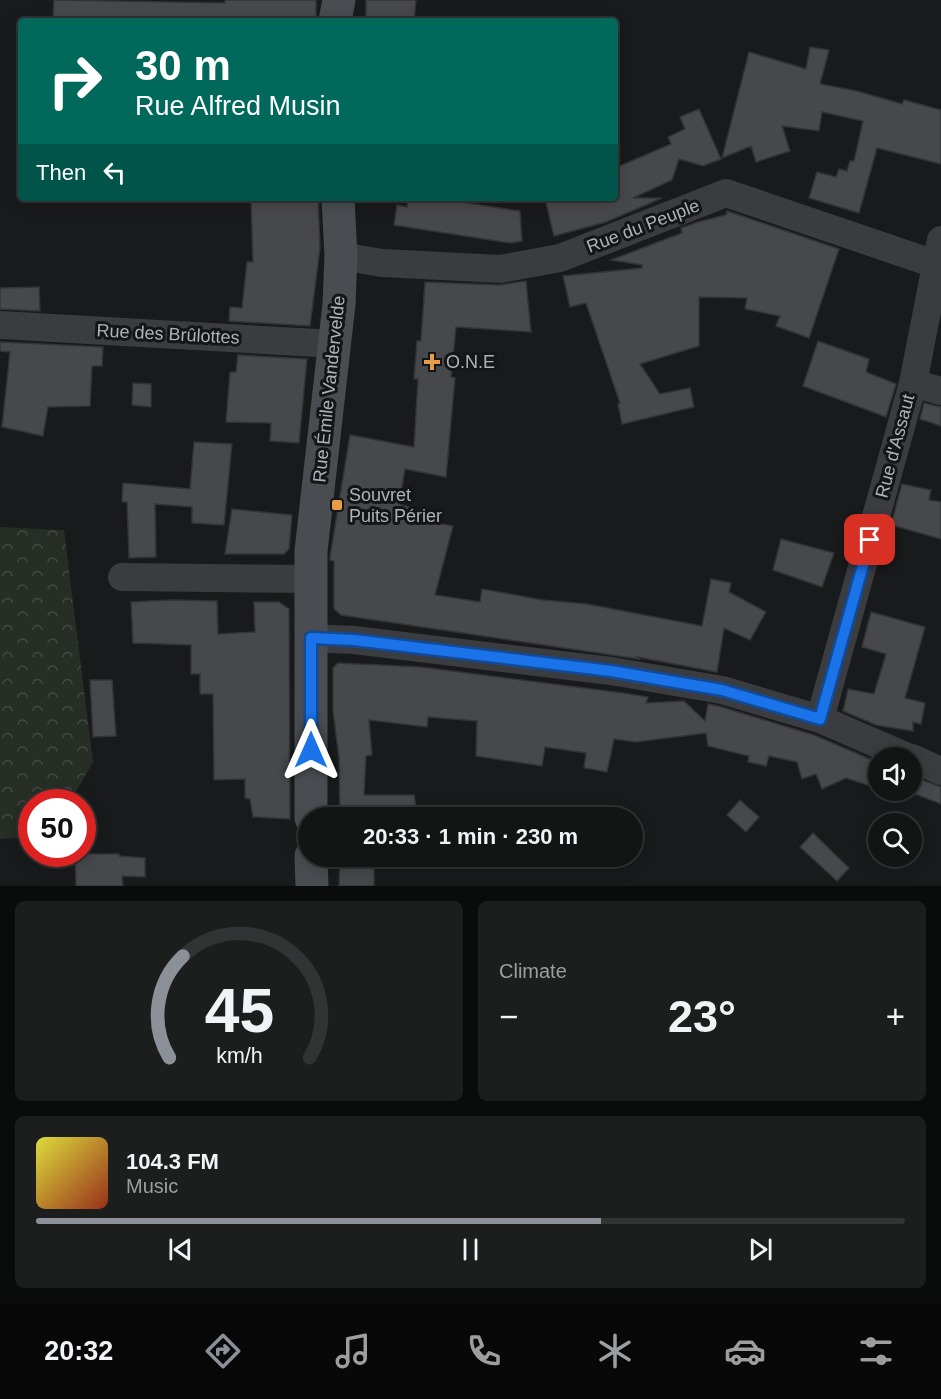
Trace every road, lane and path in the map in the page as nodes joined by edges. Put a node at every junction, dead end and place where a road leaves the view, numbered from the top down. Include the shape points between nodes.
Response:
1 (339, 0) edge
2 (336, 18) edge
3 (338, 201) edge
4 (938, 252) edge
5 (341, 256) junction
6 (0, 325) edge
7 (335, 344) junction
8 (913, 383) junction
9 (941, 392) edge
10 (122, 577) dead end
11 (311, 579) junction
12 (311, 638) junction
13 (820, 719) junction
14 (885, 747) edge
15 (922, 763) edge
16 (941, 771) edge
17 (311, 807) edge
18 (311, 867) edge
19 (312, 886) edge

1 - 2 main road
3 - 5 main road, Rue Émile Vandervelde
4 - 5 street, Rue du Peuple via 726,193 560,258 500,269 382,263
4 - 8 street, Rue d'Assaut
5 - 7 main road, Rue Émile Vandervelde
6 - 7 street, Rue des Brûlottes
7 - 11 main road, Rue Émile Vandervelde
8 - 9 street
8 - 13 street, Rue d'Assaut
10 - 11 street
11 - 12 main road, Rue Émile Vandervelde
12 - 13 street via 611,671 722,690
12 - 17 main road, Rue Émile Vandervelde
13 - 14 street
15 - 16 street
18 - 19 main road

